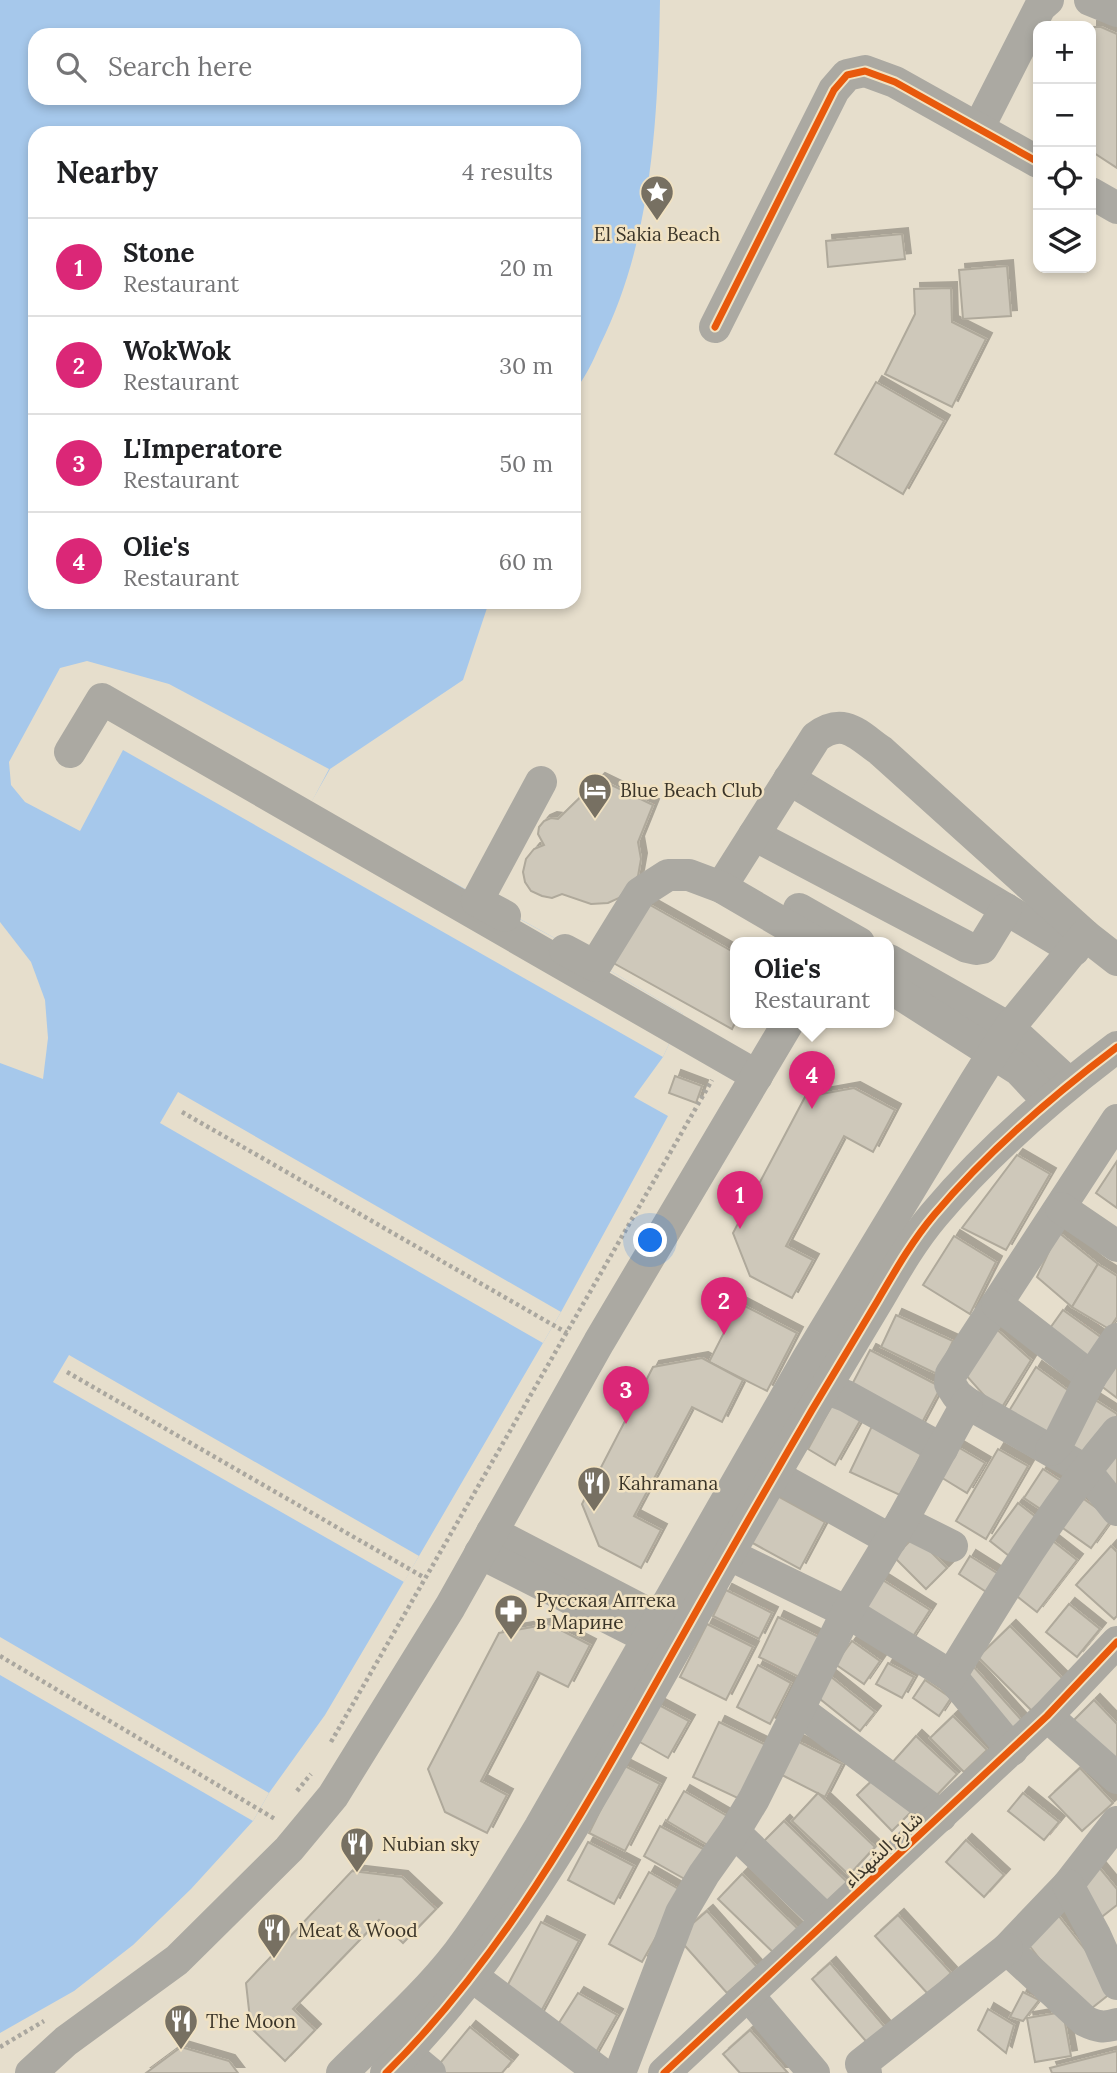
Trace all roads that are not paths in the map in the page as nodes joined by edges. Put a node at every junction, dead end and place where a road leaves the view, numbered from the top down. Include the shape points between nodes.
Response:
1 (1048, 0) edge
2 (1090, 0) edge
3 (1117, 11) edge
4 (979, 127) junction
5 (1033, 159) edge
6 (1096, 195) edge
7 (1117, 208) edge
8 (715, 327) dead end
9 (70, 752) dead end
10 (789, 779) junction
11 (541, 782) dead end
12 (754, 835) junction
13 (727, 878) junction
14 (862, 892) junction
15 (1006, 909) junction
16 (833, 937) edge
17 (840, 937) edge
18 (1079, 942) junction
19 (1117, 961) edge
20 (894, 964) edge
21 (894, 989) edge
22 (785, 1028) edge
23 (1001, 1040) junction
24 (1117, 1047) edge
25 (757, 1076) junction
26 (1059, 1092) junction
27 (1117, 1120) edge
28 (1060, 1208) junction
29 (1117, 1246) edge
30 (997, 1304) junction
31 (1117, 1339) edge
32 (1091, 1377) junction
33 (825, 1388) junction
34 (967, 1403) junction
35 (1117, 1432) edge
36 (942, 1449) junction
37 (1051, 1450) junction
38 (1085, 1470) junction
39 (774, 1475) junction
40 (1117, 1510) edge
41 (897, 1530) junction
42 (486, 1542) junction
43 (952, 1546) dead end
44 (728, 1554) junction
45 (847, 1612) junction
46 (653, 1629) junction
47 (1117, 1642) edge
48 (951, 1676) junction
49 (798, 1709) junction
50 (1047, 1716) junction
51 (1012, 1749) junction
52 (1117, 1778) edge
53 (942, 1816) junction
54 (1117, 1822) edge
55 (734, 1832) junction
56 (1068, 1885) junction
57 (827, 1922) junction
58 (1007, 1949) junction
59 (473, 1977) junction
60 (1117, 1983) edge
61 (748, 1995) junction
62 (1117, 2024) edge
63 (408, 2066) edge
64 (859, 2070) edge
65 (31, 2073) edge
66 (342, 2073) edge
67 (601, 2073) edge
68 (620, 2073) edge
69 (664, 2073) edge
70 (814, 2073) edge

1 - 4 street
2 - 3 street
4 - 5 street
4 - 8 street via 895,82 865,71 847,75 834,89
6 - 7 street
9 - 25 street via 102,699
10 - 12 street
10 - 15 street
10 - 18 street via 816,737 836,726 848,728 881,751
11 - 13 street via 477,901 595,966 640,893 656,881 668,875
12 - 13 street
12 - 14 street
13 - 16 street
14 - 15 street via 976,950 982,948
14 - 17 street
15 - 18 street
18 - 19 street
18 - 23 street
20 - 23 street
21 - 23 street
22 - 25 street
23 - 26 street
23 - 46 street via 801,1370
24 - 26 street
25 - 42 street via 598,1342
26 - 33 street via 933,1216
27 - 28 street
28 - 29 street
28 - 30 street
30 - 32 street
30 - 34 street via 951,1374 950,1384
31 - 32 street
32 - 37 street
33 - 36 street via 846,1395
33 - 39 street
34 - 36 street
34 - 37 street
35 - 38 street
36 - 41 street
37 - 38 street
38 - 40 street
38 - 48 street via 1019,1564
39 - 41 street
39 - 44 street
41 - 43 street
41 - 45 street
42 - 46 street
42 - 65 street via 333,1796 289,1849 177,1960 66,2041
44 - 45 street
44 - 59 street via 587,1805
45 - 48 street
45 - 49 street
46 - 66 street via 540,1827 472,1933 431,1985
47 - 50 street, شارع الشهداء
48 - 51 street
49 - 53 street
49 - 55 street
50 - 51 street, شارع الشهداء
50 - 52 street
51 - 53 street, شارع الشهداء
53 - 57 street, شارع الشهداء
54 - 56 street
55 - 57 street
55 - 68 street via 681,1913
56 - 58 street
56 - 60 street
57 - 61 street, شارع الشهداء
58 - 62 street via 1085,2021 1106,2028
58 - 64 street
59 - 63 street
59 - 67 street
61 - 69 street, شارع الشهداء
61 - 70 street

